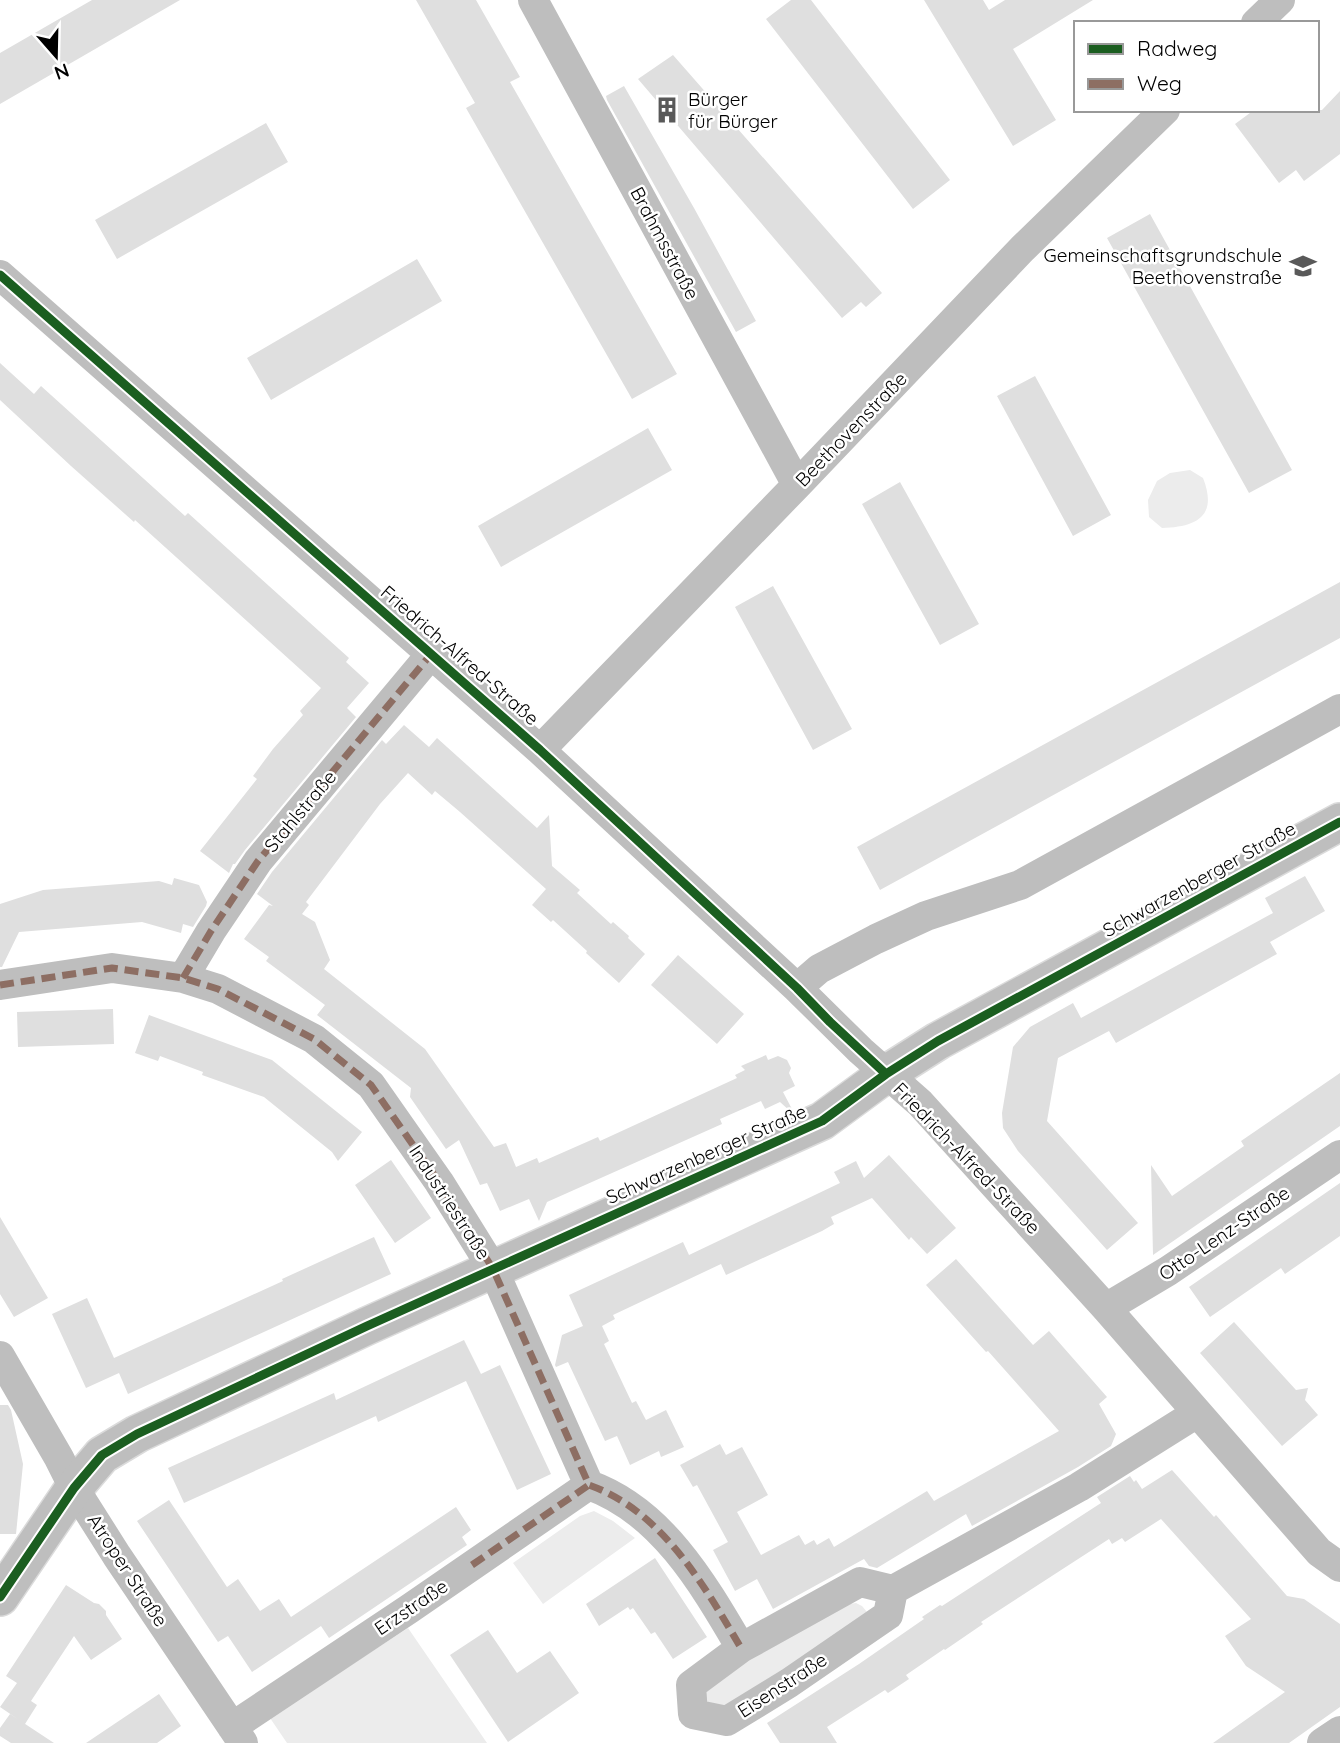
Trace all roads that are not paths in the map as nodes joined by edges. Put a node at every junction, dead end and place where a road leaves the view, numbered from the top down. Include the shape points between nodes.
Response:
1 (533, 0) edge
2 (1280, 0) edge
3 (1258, 21) edge
4 (1163, 112) edge
5 (0, 275) edge
6 (797, 485) junction
7 (432, 653) junction
8 (1340, 709) edge
9 (540, 750) junction
10 (1339, 823) edge
11 (183, 978) junction
12 (0, 985) edge
13 (797, 988) junction
14 (886, 1074) junction
15 (1340, 1155) edge
16 (493, 1269) junction
17 (1106, 1308) junction
18 (0, 1356) edge
19 (1197, 1413) junction
20 (589, 1485) junction
21 (74, 1488) junction
22 (1340, 1567) edge
23 (893, 1590) junction
24 (0, 1597) edge
25 (741, 1648) junction
26 (1340, 1731) edge
27 (238, 1735) edge
28 (1322, 1743) edge

1 - 6 street, Brahmsstraße
2 - 3 street
4 - 6 street, Beethovenstraße via 1022,249
5 - 7 street, Friedrich-Alfred-Straße
6 - 9 street, Beethovenstraße
7 - 9 street, Friedrich-Alfred-Straße
7 - 11 street, Stahlstraße via 258,861
8 - 13 street via 1020,885 926,916 876,939 819,969
9 - 13 street, Friedrich-Alfred-Straße
10 - 14 main road, Schwarzenberger Straße via 938,1041
11 - 12 street, Industriestraße via 112,968
11 - 16 street, Industriestraße via 218,989 314,1039 370,1085
13 - 14 street, Friedrich-Alfred-Straße
14 - 16 main road, Schwarzenberger Straße via 822,1121
14 - 17 street, Friedrich-Alfred-Straße via 940,1124
15 - 17 street, Otto-Lenz-Straße
16 - 20 street, Industriestraße
16 - 21 main road, Schwarzenberger Straße via 137,1434 102,1455
17 - 19 street, Friedrich-Alfred-Straße
18 - 21 street, Atroper Straße
19 - 22 street, Friedrich-Alfred-Straße via 1319,1552
19 - 23 street via 1079,1487
20 - 25 street via 651,1521 693,1571
20 - 27 street, Erzstraße
21 - 24 main road, Schwarzenberger Straße
21 - 27 street, Atroper Straße
23 - 25 street, Eisenstraße via 860,1582
23 - 25 street, Eisenstraße via 888,1615 789,1683 727,1721 693,1714 691,1685
26 - 28 street

